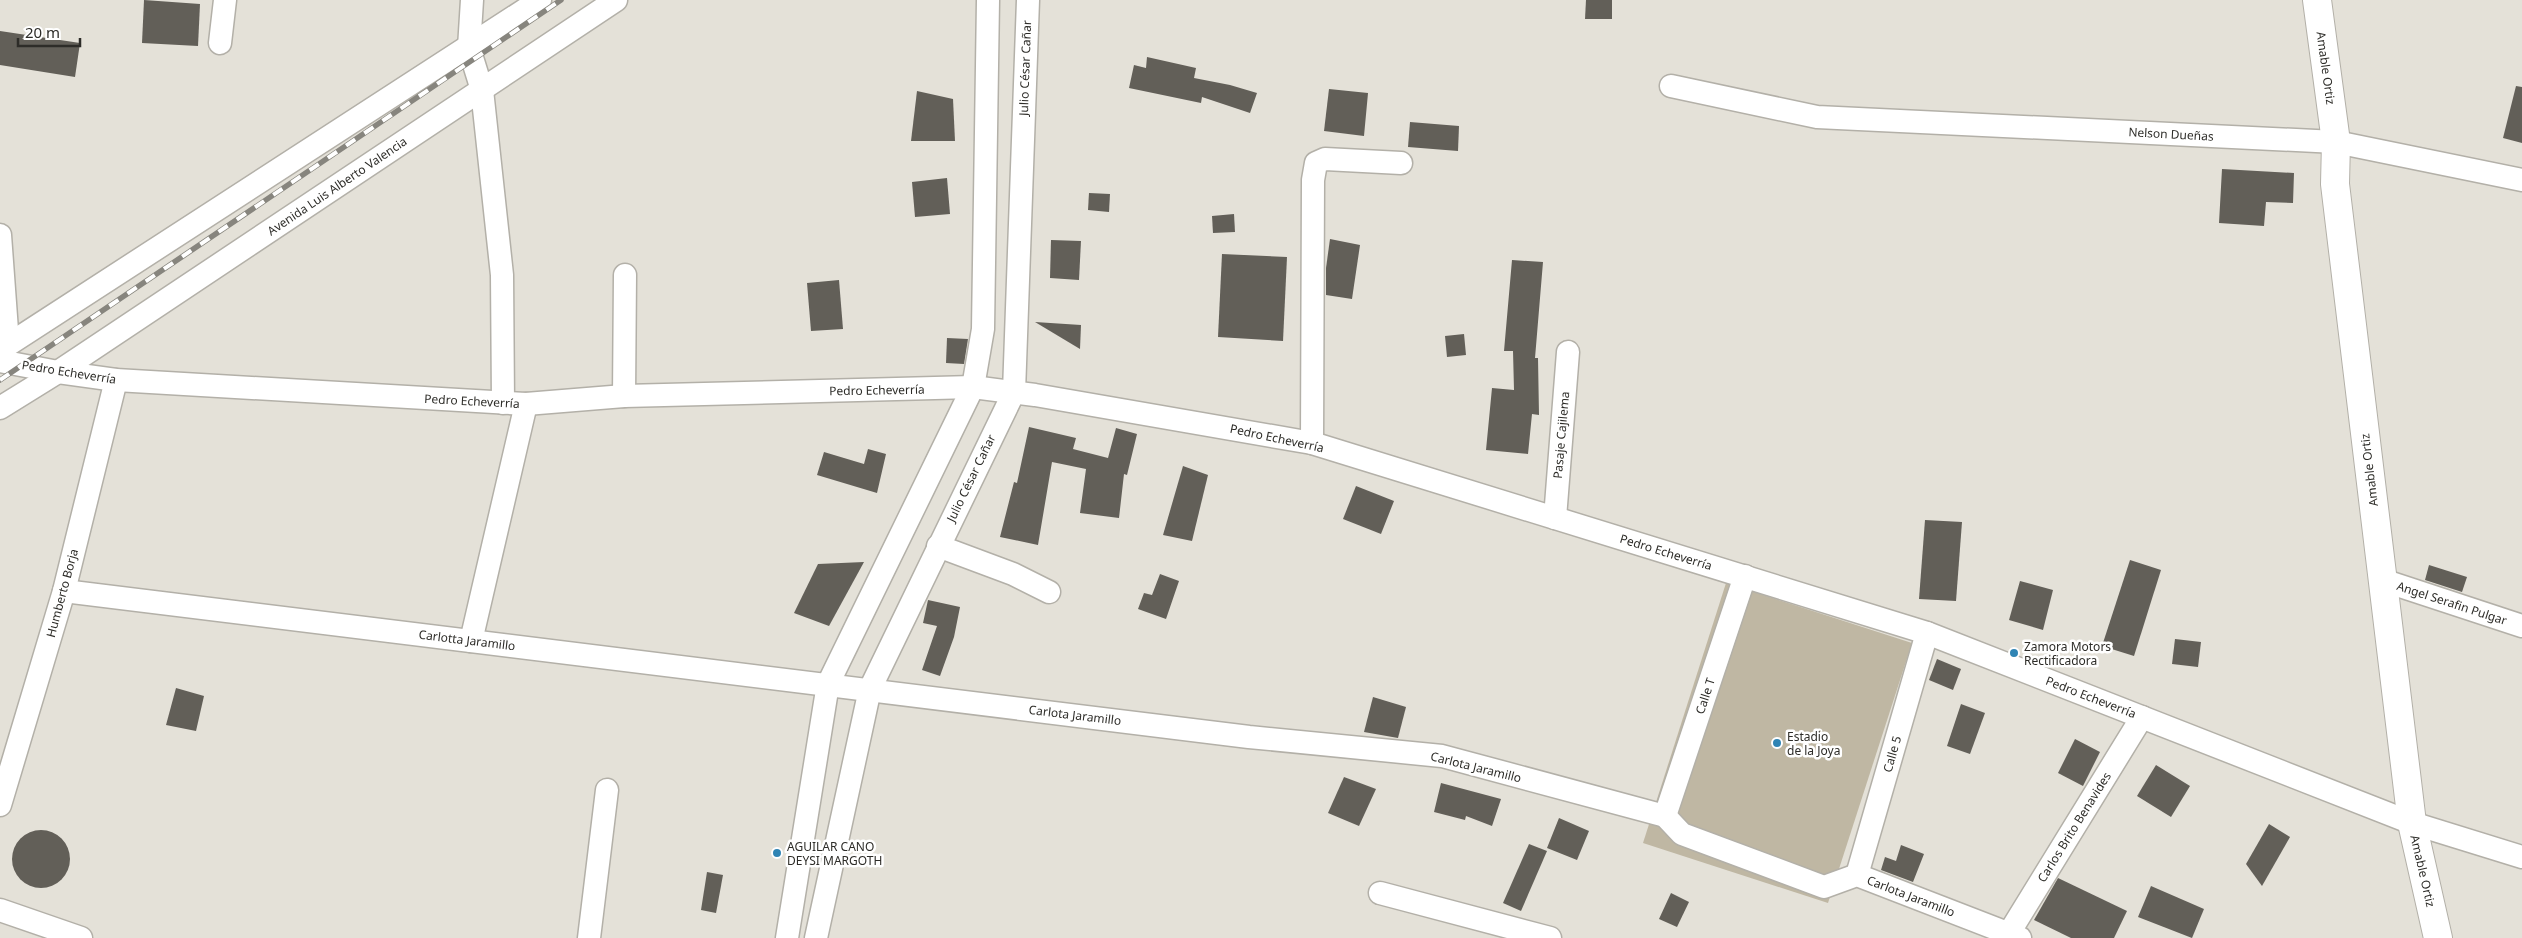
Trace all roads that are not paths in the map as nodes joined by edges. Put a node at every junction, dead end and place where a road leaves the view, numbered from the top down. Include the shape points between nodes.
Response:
1 (225, 0) edge
2 (472, 0) edge
3 (540, 0) edge
4 (616, 0) edge
5 (988, 0) edge
6 (1028, 0) edge
7 (2316, 0) edge
8 (220, 43) dead end
9 (469, 48) junction
10 (1671, 86) dead end
11 (482, 90) junction
12 (2336, 142) junction
13 (1401, 163) dead end
14 (2522, 180) edge
15 (0, 235) edge
16 (624, 274) dead end
17 (3, 352) edge
18 (1568, 352) dead end
19 (58, 372) junction
20 (116, 380) junction
21 (973, 388) junction
22 (1014, 392) junction
23 (624, 396) junction
24 (503, 403) junction
25 (526, 404) junction
26 (0, 408) edge
27 (1312, 443) junction
28 (1555, 518) junction
29 (938, 546) junction
30 (1745, 576) junction
31 (2382, 580) junction
32 (64, 592) junction
33 (1049, 592) dead end
34 (2522, 626) edge
35 (1927, 633) junction
36 (471, 641) junction
37 (828, 684) junction
38 (870, 689) junction
39 (2142, 717) junction
40 (607, 790) dead end
41 (0, 805) edge
42 (1664, 816) junction
43 (2412, 822) junction
44 (2522, 857) edge
45 (1857, 875) junction
46 (1380, 893) dead end
47 (0, 910) edge
48 (2011, 937) edge
49 (81, 938) edge
50 (589, 938) edge
51 (787, 938) edge
52 (816, 938) edge
53 (1550, 938) edge
54 (2438, 938) edge

1 - 8 street
2 - 9 street
3 - 9 street
4 - 11 street, Avenida Luis Alberto Valencia
5 - 21 street via 983,329
6 - 22 street, Julio César Cañar
7 - 12 street, Amable Ortiz
9 - 11 street
9 - 17 street
10 - 12 street, Nelson Dueñas via 1817,117
11 - 19 street, Avenida Luis Alberto Valencia
11 - 24 street via 502,275
12 - 14 street, Nelson Dueñas
12 - 31 street, Amable Ortiz via 2335,184
13 - 27 street via 1325,159 1316,163 1313,180
15 - 17 street
16 - 23 street
17 - 19 street, Pedro Echeverría
18 - 28 street, Pasaje Cajilema
19 - 20 street, Pedro Echeverría
19 - 26 street, Avenida Luis Alberto Valencia
20 - 24 street, Pedro Echeverría
20 - 32 street, Humberto Borja
21 - 22 street, Pedro Echeverría
21 - 23 street, Pedro Echeverría
21 - 37 street
22 - 27 street, Pedro Echeverría
22 - 29 street, Julio César Cañar
23 - 25 street, Pedro Echeverría
24 - 25 street, Pedro Echeverría
25 - 36 street
27 - 28 street, Pedro Echeverría
28 - 30 street, Pedro Echeverría
29 - 33 street via 1013,574
29 - 38 street, Julio César Cañar
30 - 35 street, Pedro Echeverría
30 - 42 street, Calle T
31 - 34 street, Angel Serafin Pulgar
31 - 43 street, Amable Ortiz
32 - 36 street, Carlotta Jaramillo
32 - 41 street, Humberto Borja
35 - 39 street, Pedro Echeverría
35 - 45 street, Calle 5
36 - 37 street, Carlotta Jaramillo
37 - 38 street, Carlotta Jaramillo
37 - 51 street
38 - 42 street, Carlota Jaramillo via 1248,737 1442,756
38 - 52 street, Julio César Cañar
39 - 43 street, Pedro Echeverría
39 - 48 street, Carlos Brito Benavides
40 - 50 street
42 - 45 street, Carlota Jaramillo via 1682,834 1824,887
43 - 44 street, Pedro Echeverría
43 - 54 street, Amable Ortiz
45 - 48 street, Carlota Jaramillo
46 - 53 street
47 - 49 street

